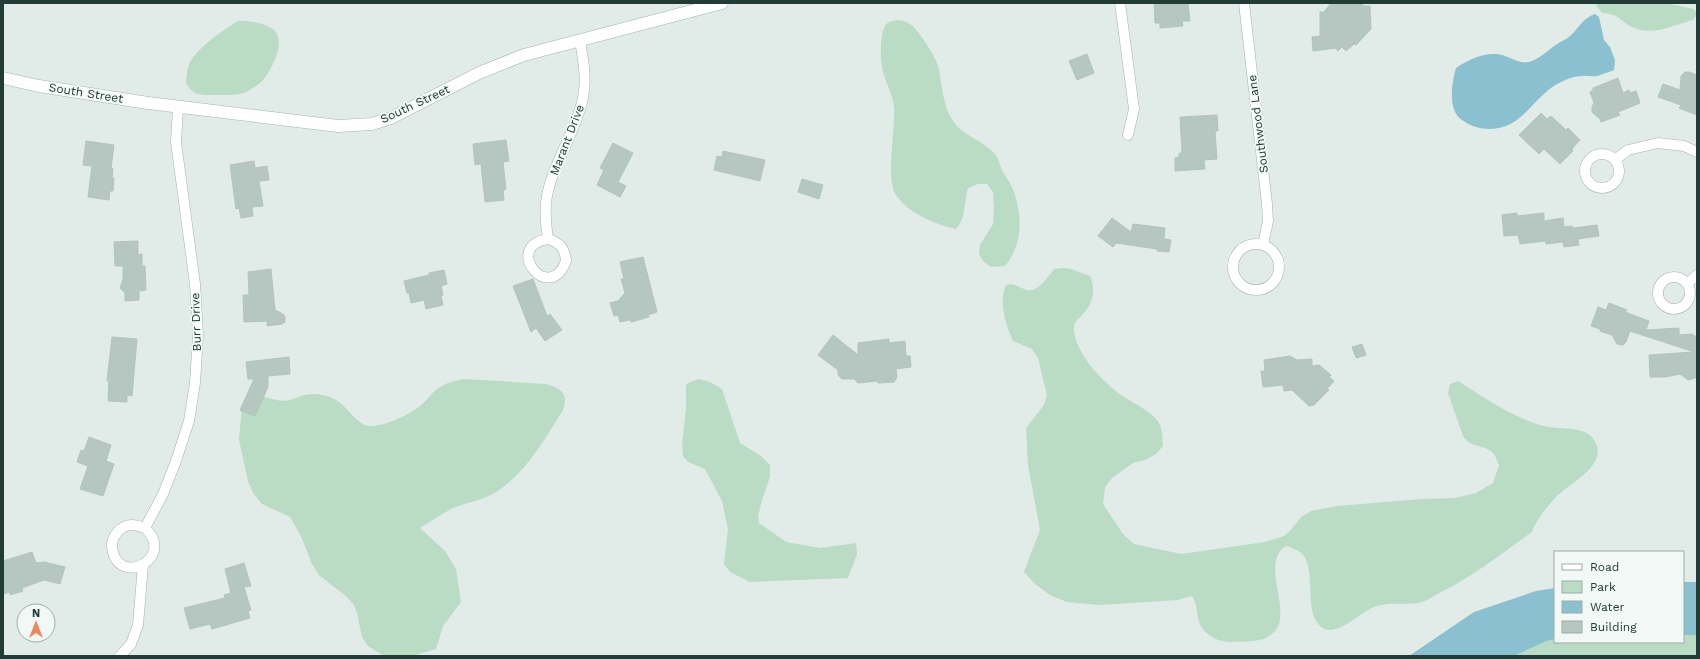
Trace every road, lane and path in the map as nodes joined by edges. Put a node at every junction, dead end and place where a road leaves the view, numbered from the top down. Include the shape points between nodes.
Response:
1 (722, 3) edge
2 (1120, 3) edge
3 (1244, 3) edge
4 (580, 40) junction
5 (3, 78) edge
6 (178, 107) junction
7 (1128, 135) dead end
8 (1697, 152) edge
9 (1615, 160) dead end
10 (548, 239) dead end
11 (1263, 245) junction
12 (1697, 275) edge
13 (1688, 283) dead end
14 (145, 528) junction
15 (143, 565) junction
16 (120, 656) edge

1 - 4 street, South Street
2 - 7 street via 1134,109
3 - 11 street, Southwood Lane via 1268,204 1268,221
4 - 6 street, South Street via 524,55 479,73 391,118 372,124 338,126
4 - 10 street, Marant Drive via 585,77 584,96 580,113 549,188 546,208
5 - 6 street, South Street via 14,82
6 - 14 street, Burr Drive via 176,142 195,284 198,334 196,376 189,421 163,494
8 - 9 street via 1684,146 1658,143 1628,150
11 - 11 street via 1252,244 1239,250 1233,262 1234,276 1241,286 1254,291 1268,288 1278,277 1279,262 1272,250
12 - 13 street
14 - 15 street via 154,542 153,553
14 - 15 street via 132,524 119,530 112,541 113,555 119,563 130,568
15 - 16 street via 138,625 131,644

